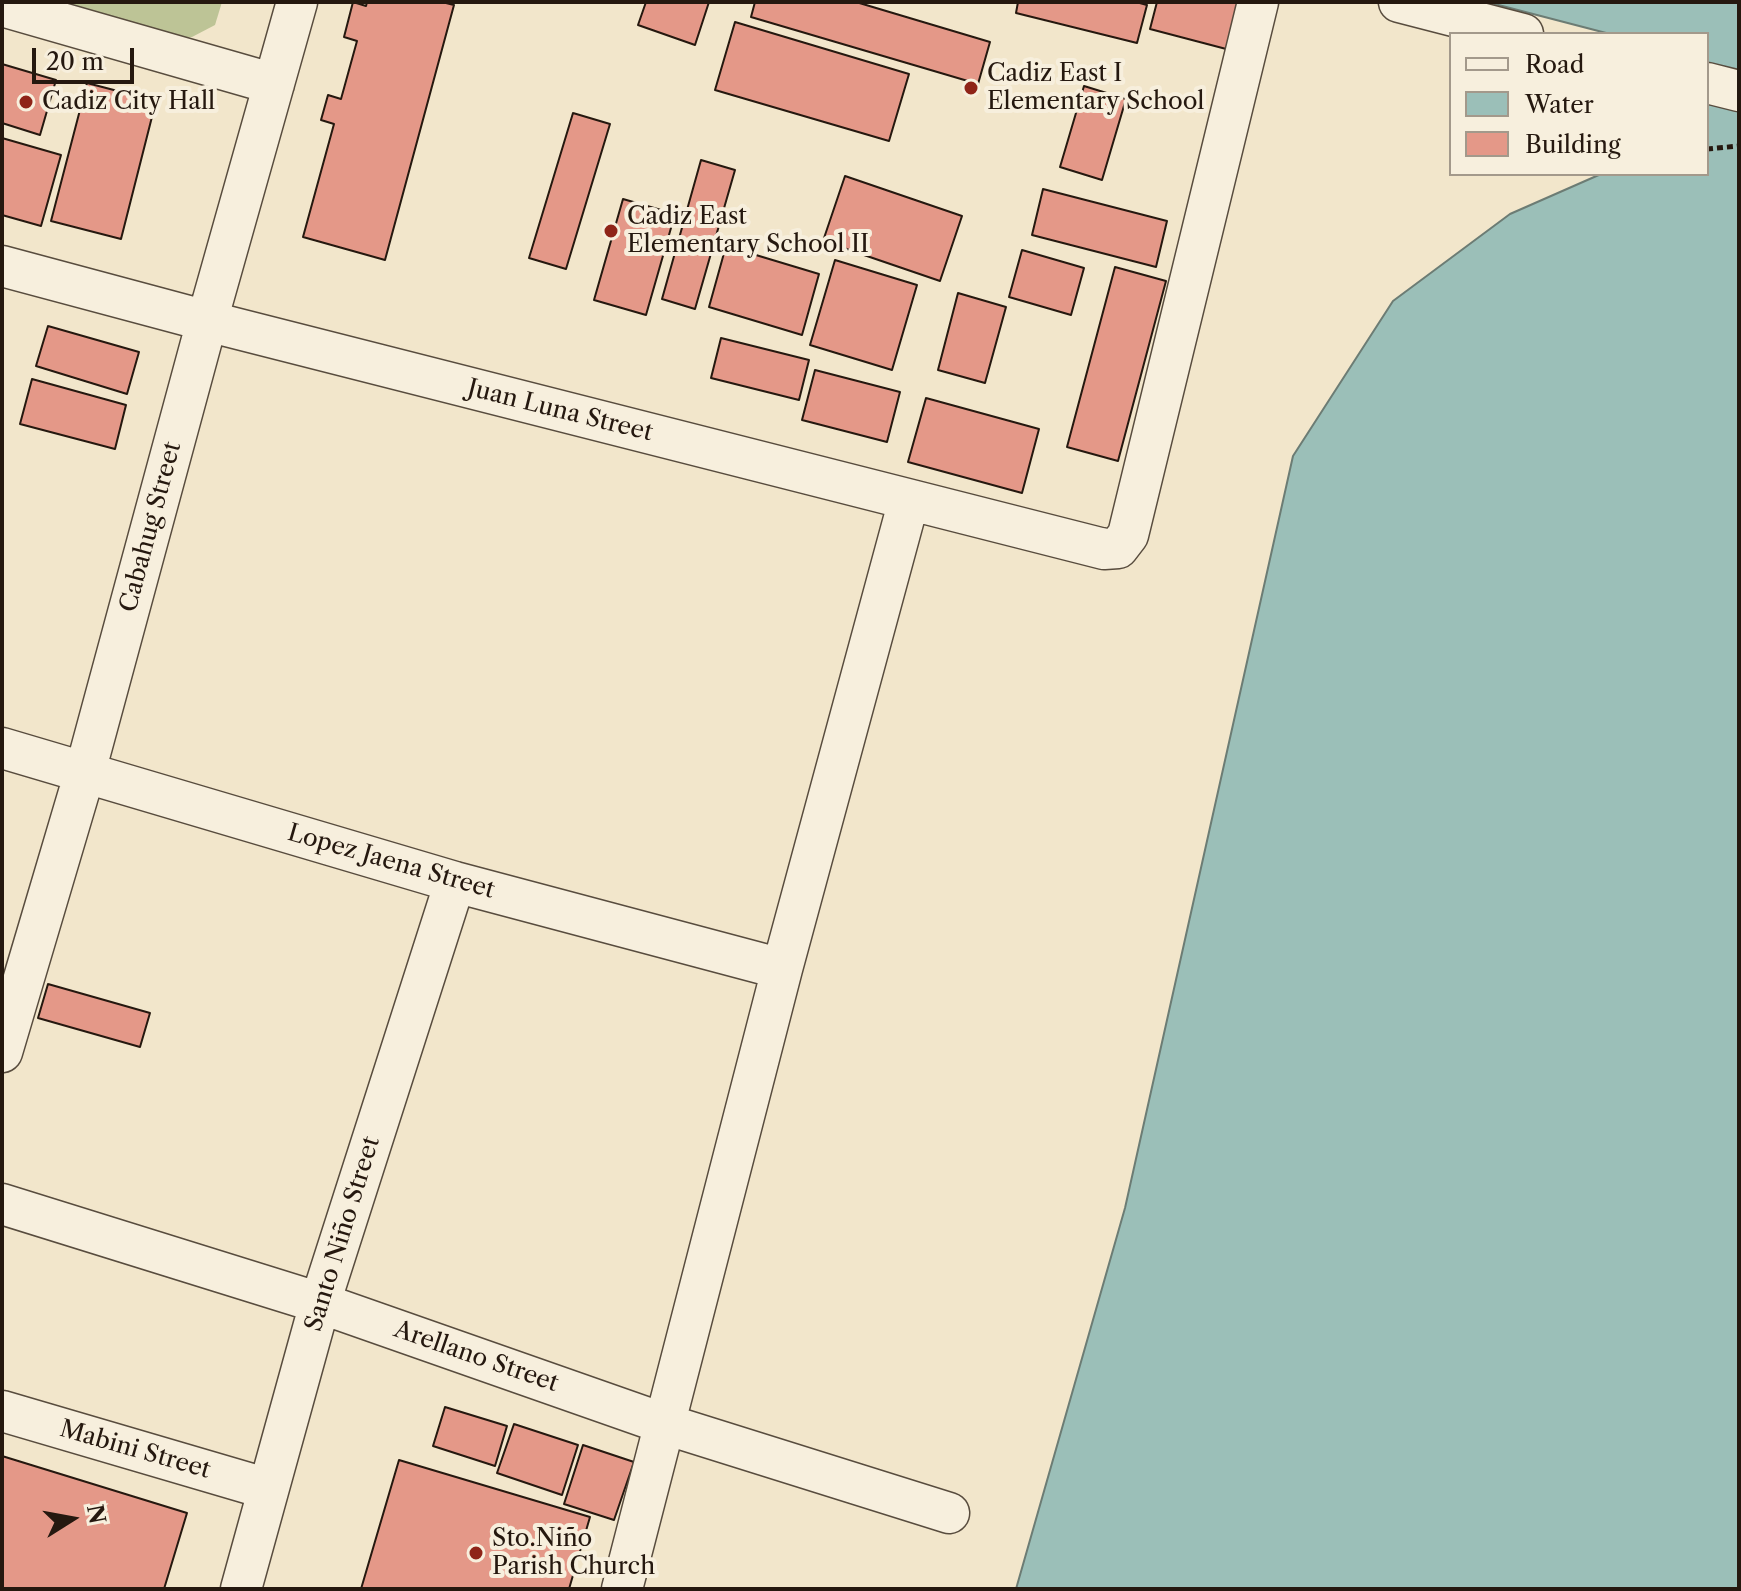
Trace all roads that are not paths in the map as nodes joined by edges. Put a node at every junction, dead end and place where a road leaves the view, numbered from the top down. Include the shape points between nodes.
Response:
1 (297, 2) edge
2 (1258, 2) edge
3 (1399, 2) edge
4 (2, 6) edge
5 (1515, 32) edge
6 (274, 84) junction
7 (1709, 84) edge
8 (1739, 91) edge
9 (2, 266) edge
10 (207, 321) junction
11 (909, 500) junction
12 (2, 748) edge
13 (85, 772) junction
14 (455, 882) junction
15 (782, 969) junction
16 (2, 1052) edge
17 (2, 1204) edge
18 (320, 1303) junction
19 (2, 1411) edge
20 (665, 1424) junction
21 (268, 1489) junction
22 (949, 1513) dead end
23 (241, 1589) edge
24 (622, 1589) edge

1 - 6 street, Cabahug Street
2 - 11 street, Juan Luna Street via 1128,535 1118,548 1104,549
3 - 5 street
4 - 6 street
6 - 10 street, Cabahug Street
7 - 8 street
9 - 10 street, Juan Luna Street
10 - 11 street, Juan Luna Street
10 - 13 street, Cabahug Street
11 - 15 street
12 - 13 street, Lopez Jaena Street
13 - 14 street, Lopez Jaena Street
13 - 16 street, Cabahug Street
14 - 15 street, Lopez Jaena Street
14 - 18 street, Santo Niño Street
15 - 20 street
17 - 18 street, Arellano Street
18 - 20 street, Arellano Street
18 - 21 street, Santo Niño Street
19 - 21 street, Mabini Street
20 - 22 street, Arellano Street
20 - 24 street
21 - 23 street, Santo Niño Street

